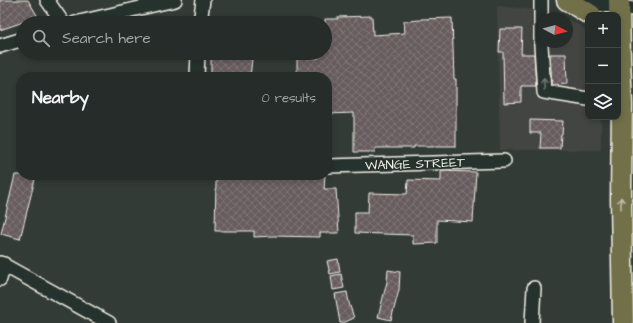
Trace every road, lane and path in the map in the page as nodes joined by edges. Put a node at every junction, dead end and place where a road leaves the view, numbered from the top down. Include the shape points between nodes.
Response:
1 (47, 0) edge
2 (176, 0) edge
3 (202, 0) edge
4 (541, 0) edge
5 (567, 0) edge
6 (571, 0) edge
7 (624, 6) edge
8 (586, 12) edge
9 (58, 16) edge
10 (106, 16) edge
11 (201, 16) edge
12 (16, 41) edge
13 (0, 46) edge
14 (620, 48) edge
15 (198, 60) edge
16 (197, 72) edge
17 (585, 99) edge
18 (620, 120) edge
19 (504, 161) dead end
20 (332, 166) edge
21 (2, 264) edge
22 (0, 280) edge
23 (534, 288) dead end
24 (109, 323) edge
25 (532, 323) edge
26 (623, 323) edge

1 - 9 street
2 - 10 street
3 - 11 street
17 -> 4 street via 544,92
5 - 8 highway
6 - 7 street
7 - 14 highway
12 - 13 street
15 - 16 street
26 -> 18 highway
19 - 20 street, WANGE STREET
21 - 22 street
21 - 24 street
23 - 25 street

